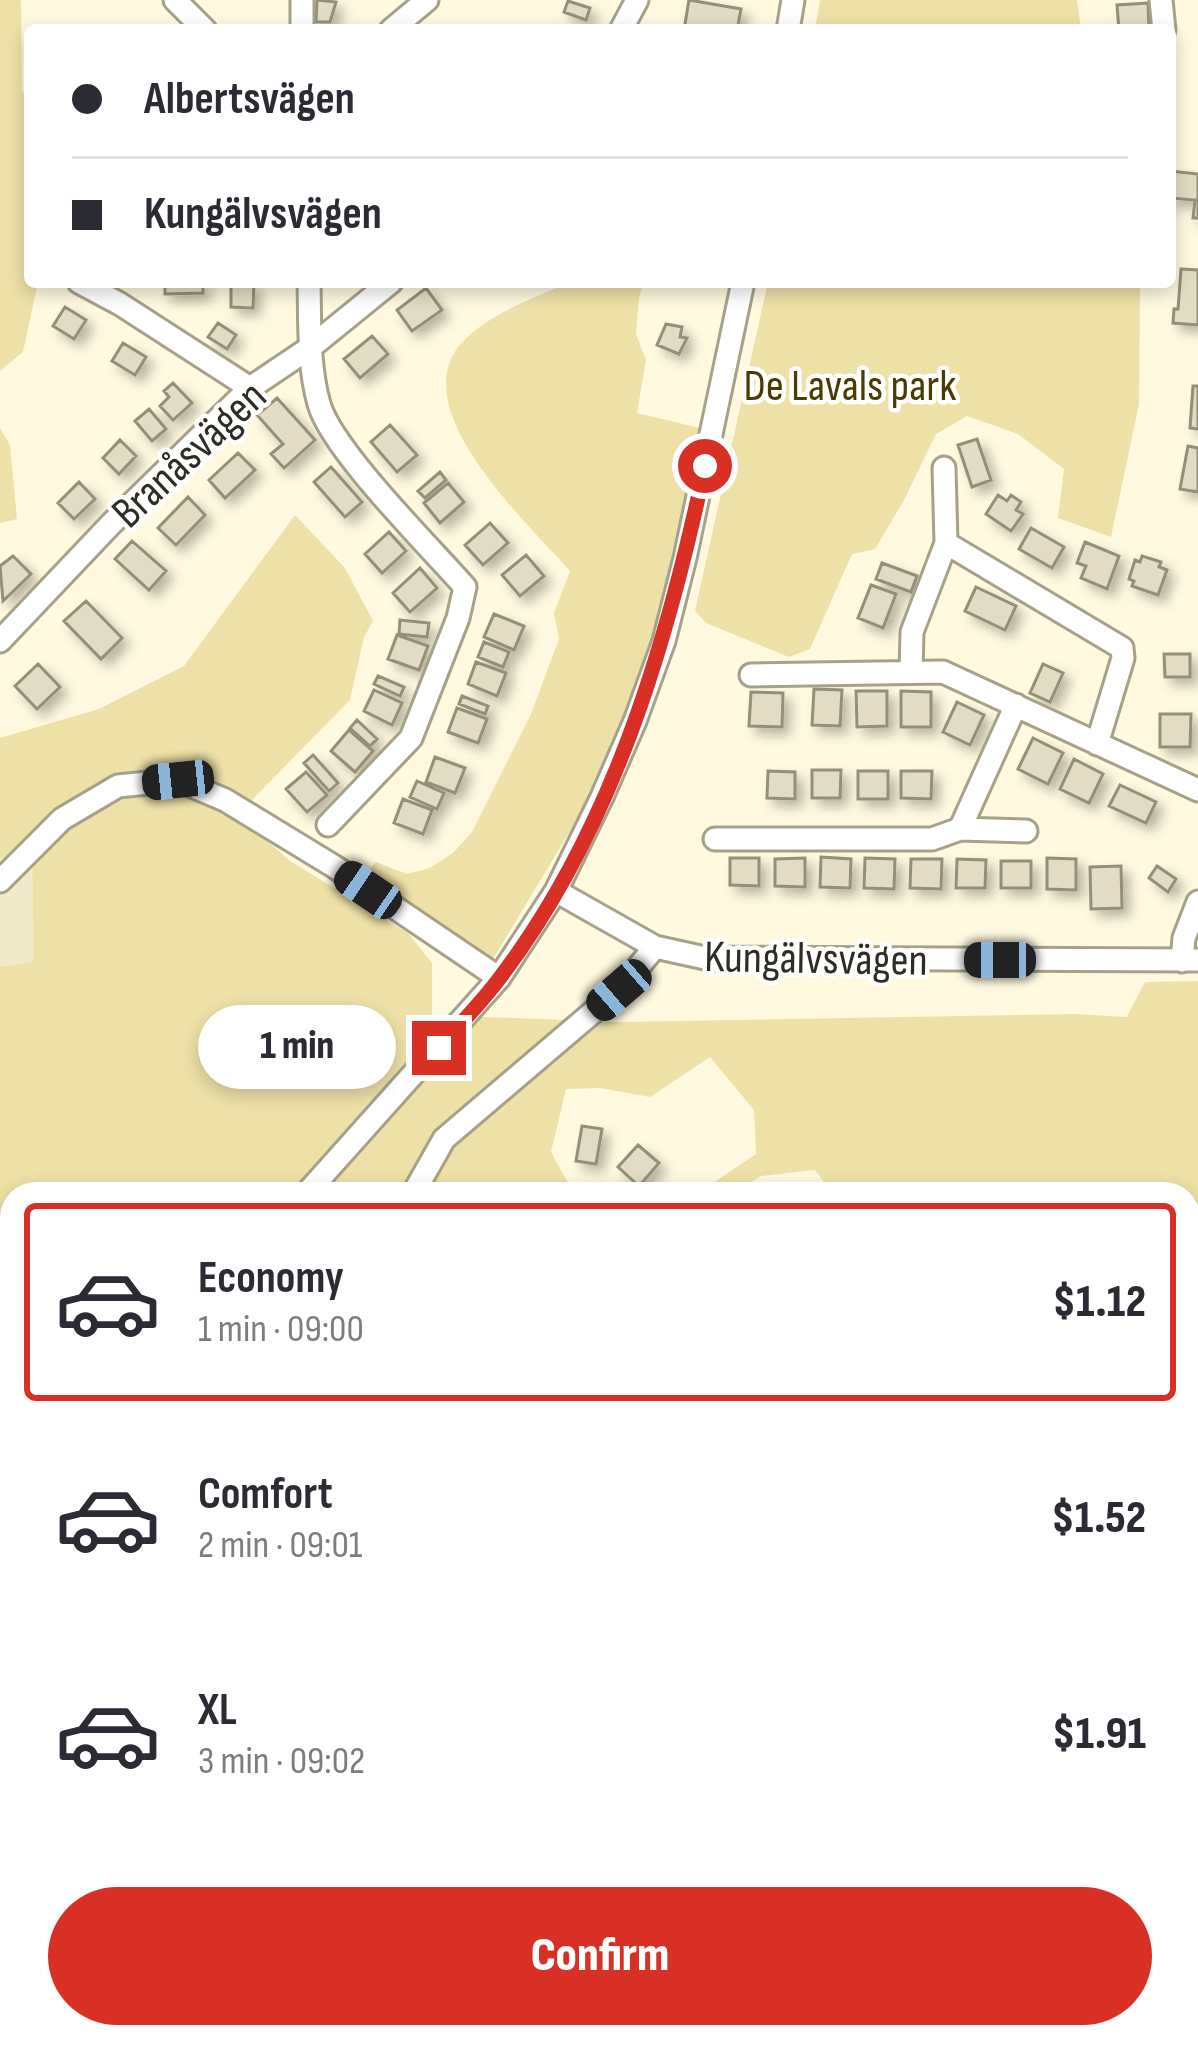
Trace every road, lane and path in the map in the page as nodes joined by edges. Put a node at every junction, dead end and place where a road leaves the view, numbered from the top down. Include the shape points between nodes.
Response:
1 (175, 0) edge
2 (427, 0) edge
3 (200, 24) edge
4 (398, 24) edge
5 (309, 288) edge
6 (384, 288) edge
7 (742, 288) edge
8 (122, 293) edge
9 (310, 347) junction
10 (250, 388) junction
11 (944, 468) dead end
12 (946, 543) junction
13 (0, 641) edge
14 (910, 671) junction
15 (751, 675) dead end
16 (1016, 705) junction
17 (1097, 744) junction
18 (1198, 790) edge
19 (328, 825) dead end
20 (960, 829) junction
21 (1025, 831) dead end
22 (716, 839) dead end
23 (0, 881) edge
24 (556, 891) junction
25 (1198, 902) edge
26 (656, 947) junction
27 (1190, 961) edge
28 (499, 978) junction
29 (317, 1182) edge
30 (420, 1182) edge

1 - 3 street
2 - 4 street
5 - 9 street
6 - 9 street, Branåsvägen
7 - 24 street via 664,641
8 - 10 street
9 - 10 street, Branåsvägen
9 - 19 street via 320,408 355,462 465,587 411,738
10 - 13 street, Branåsvägen
11 - 12 street
12 - 14 street via 912,632
12 - 17 street via 1122,648
14 - 15 street
14 - 16 street via 943,672
16 - 17 street
16 - 20 street
17 - 18 street
20 - 21 street
20 - 22 street via 932,839
23 - 28 street via 62,819 118,786 178,780 335,867
24 - 26 street, Kungälvsvägen
24 - 28 street
25 - 27 street via 1184,938
26 - 27 street, Kungälvsvägen via 704,958
26 - 30 street via 619,990 444,1139
28 - 29 street

